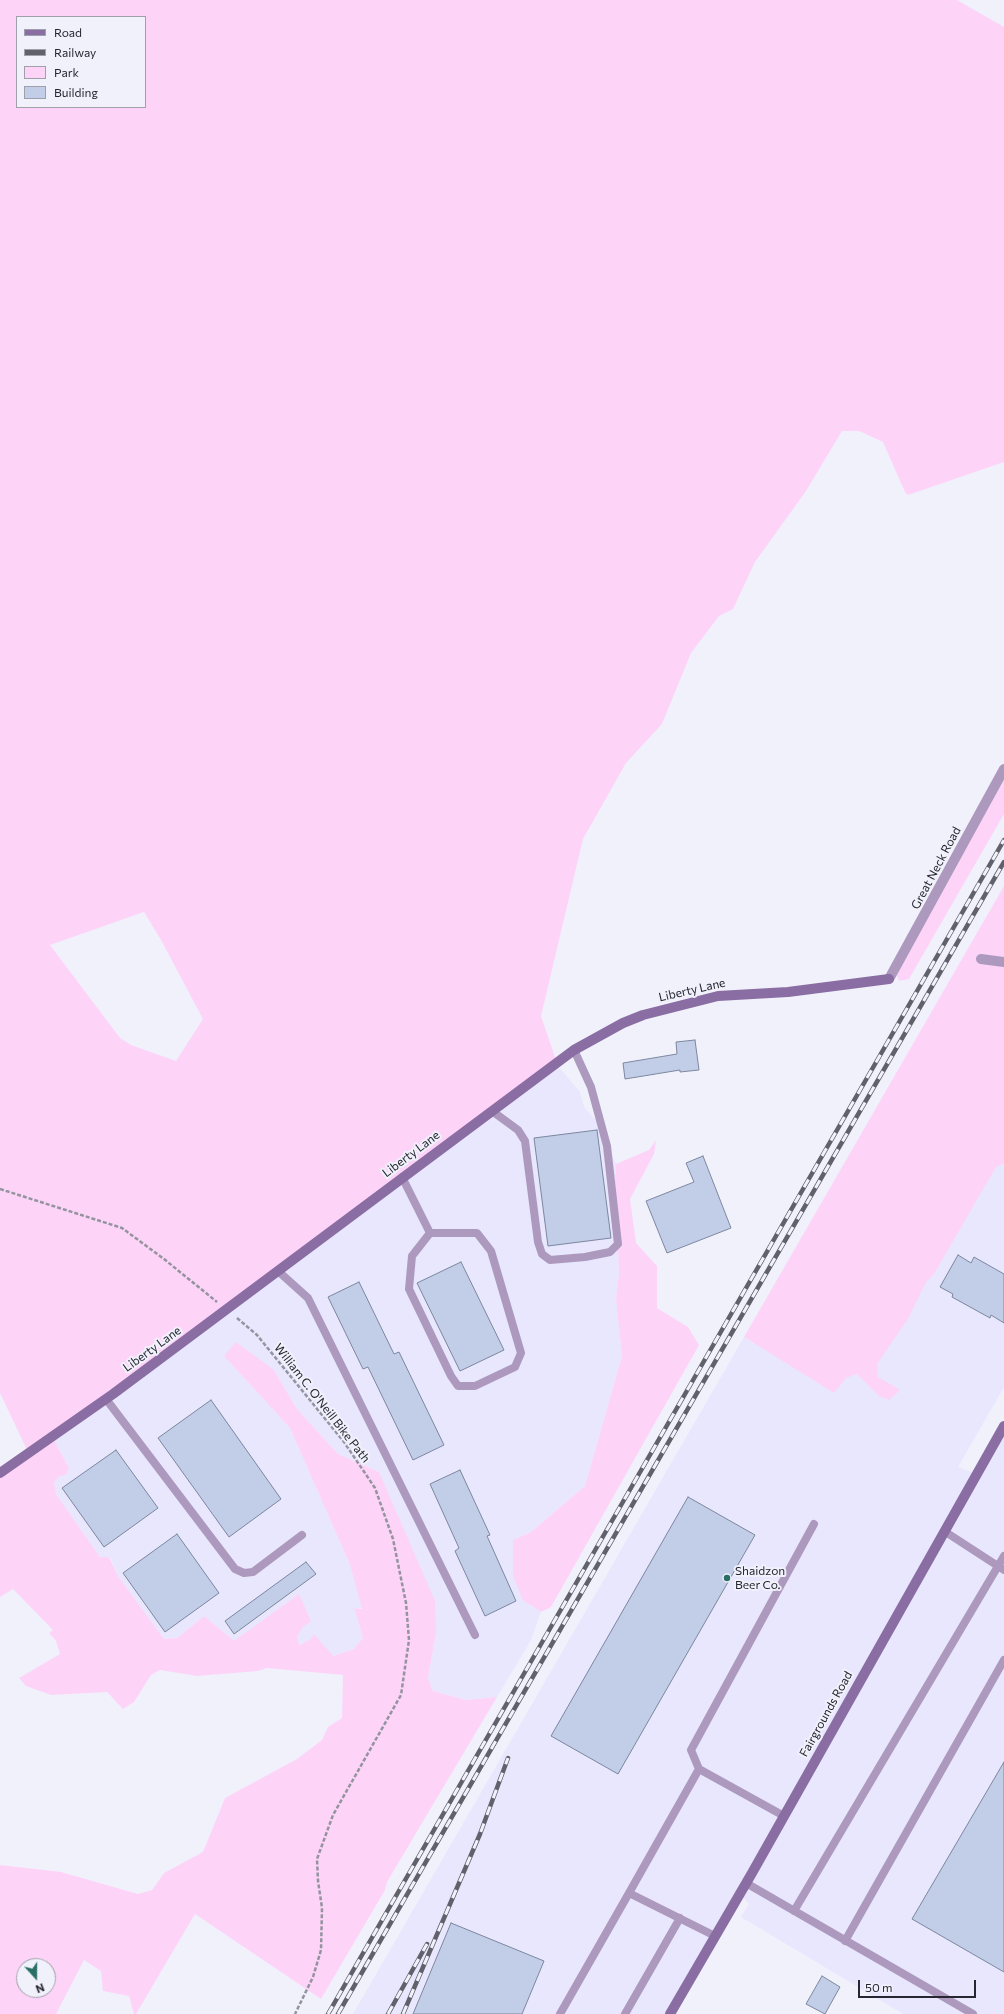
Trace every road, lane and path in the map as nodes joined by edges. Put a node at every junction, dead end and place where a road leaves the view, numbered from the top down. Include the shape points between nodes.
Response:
1 (1004, 769) edge
2 (981, 959) dead end
3 (1004, 962) edge
4 (889, 979) joint
5 (574, 1050) junction
6 (492, 1110) junction
7 (402, 1177) junction
8 (0, 1189) edge
9 (430, 1233) junction
10 (278, 1271) junction
11 (227, 1310) junction
12 (106, 1399) junction
13 (1004, 1426) edge
14 (0, 1473) edge
15 (814, 1524) dead end
16 (944, 1531) junction
17 (302, 1535) dead end
18 (1004, 1556) edge
19 (1001, 1568) edge
20 (475, 1635) dead end
21 (1004, 1660) edge
22 (699, 1769) junction
23 (784, 1816) junction
24 (746, 1884) junction
25 (629, 1893) junction
26 (794, 1911) junction
27 (680, 1918) junction
28 (715, 1936) junction
29 (845, 1941) junction
30 (295, 2014) edge
31 (560, 2014) edge
32 (625, 2014) edge
33 (670, 2014) edge
34 (973, 2014) edge

1 - 4 street, Great Neck Road
2 - 3 street
4 - 5 street, Liberty Lane via 700,1000 643,1015
5 - 6 street, Liberty Lane
5 - 6 lane via 591,1087 607,1146 618,1244 610,1252 550,1260 542,1254 538,1242 525,1141 518,1130
6 - 7 street, Liberty Lane
7 - 9 lane
7 - 10 street, Liberty Lane
8 - 11 path, William C. O'Neill Bike Path via 122,1228
9 - 9 lane via 477,1233 491,1251 521,1353 515,1367 475,1386 458,1386 451,1376 409,1289 412,1256
10 - 11 street, Liberty Lane
10 - 20 lane via 308,1298
11 - 12 street, Liberty Lane
11 - 30 path, William C. O'Neill Bike Path via 257,1334 344,1442 374,1488 393,1539 406,1603 409,1640 401,1695 333,1815 317,1859 322,1908 321,1950 313,1977
12 - 14 street, Liberty Lane
12 - 17 lane via 235,1569 244,1573 253,1572
13 - 16 street, Fairgrounds Road
15 - 22 lane via 690,1750
16 - 19 lane
16 - 23 street, Fairgrounds Road
18 - 19 lane
19 - 26 lane
21 - 29 lane
22 - 23 lane
22 - 25 lane
23 - 24 street, Fairgrounds Road
24 - 26 lane
24 - 28 street, Fairgrounds Road
25 - 27 lane
25 - 31 lane
26 - 29 lane
27 - 28 lane
27 - 32 lane
28 - 33 street, Fairgrounds Road
29 - 34 lane

